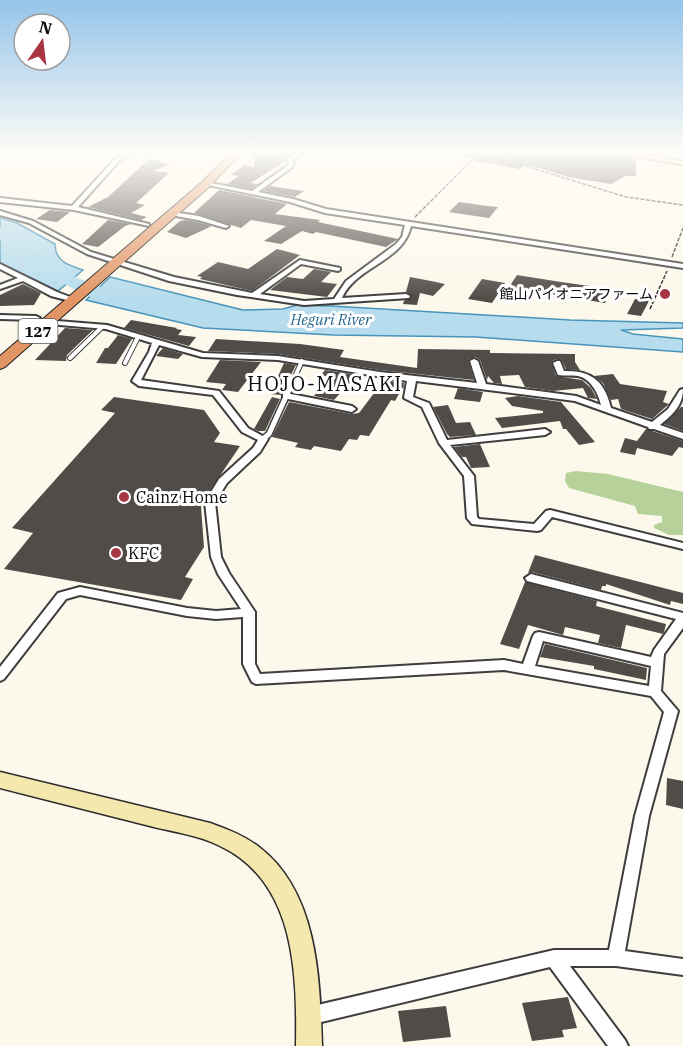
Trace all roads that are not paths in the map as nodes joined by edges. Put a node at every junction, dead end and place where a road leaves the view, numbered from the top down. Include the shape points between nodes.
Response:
1 (17, 202) edge
2 (80, 202) edge
3 (172, 202) edge
4 (186, 202) edge
5 (299, 202) edge
6 (74, 208) junction
7 (0, 213) edge
8 (172, 214) junction
9 (409, 223) junction
10 (147, 225) junction
11 (226, 226) dead end
12 (111, 261) junction
13 (0, 266) edge
14 (683, 266) edge
15 (338, 269) dead end
16 (24, 278) junction
17 (0, 287) edge
18 (253, 296) junction
19 (406, 296) dead end
20 (69, 297) junction
21 (337, 301) junction
22 (0, 317) edge
23 (42, 320) junction
24 (102, 327) junction
25 (138, 337) junction
26 (156, 343) junction
27 (0, 350) edge
28 (70, 358) dead end
29 (302, 361) junction
30 (474, 361) dead end
31 (125, 363) dead end
32 (557, 363) dead end
33 (0, 364) edge
34 (412, 379) junction
35 (482, 386) junction
36 (683, 392) edge
37 (286, 396) junction
38 (352, 409) dead end
39 (607, 411) junction
40 (652, 427) junction
41 (545, 432) dead end
42 (683, 436) edge
43 (263, 439) junction
44 (444, 443) junction
45 (683, 546) edge
46 (531, 578) dead end
47 (249, 612) junction
48 (683, 618) edge
49 (657, 663) junction
50 (528, 669) junction
51 (0, 676) edge
52 (655, 692) junction
53 (0, 780) edge
54 (616, 957) junction
55 (554, 958) junction
56 (683, 966) edge
57 (309, 1017) junction
58 (309, 1046) edge
59 (619, 1046) edge

1 - 6 street
2 - 6 street
3 - 10 highway, 127
4 - 8 highway, 127
5 - 9 street via 325,211
6 - 10 street
7 - 12 street via 31,222
8 - 11 street
8 - 12 highway, 127
9 - 14 street
9 - 21 street via 405,237 348,284
10 - 12 highway, 127
12 - 18 street
12 - 20 highway, 127
13 - 16 street
15 - 18 street via 300,262
16 - 17 street
16 - 20 street
18 - 21 street via 304,303
19 - 21 street
20 - 23 highway, 127
22 - 23 street
23 - 24 street
23 - 27 highway, 127
23 - 33 highway, 127
24 - 25 street
24 - 28 lane
25 - 26 street
25 - 31 lane
26 - 29 street via 202,355
26 - 43 street via 136,381 216,393 245,430
29 - 34 street
29 - 37 lane
30 - 35 street
32 - 39 street via 561,373 579,373 596,384
34 - 35 street
34 - 44 street via 408,398 426,405
35 - 39 street via 576,399
36 - 40 street via 671,411
37 - 38 street
37 - 43 lane
39 - 40 street
40 - 42 street
41 - 44 street
43 - 47 street via 257,450 223,481 210,502 216,557
44 - 45 street via 469,476 472,518 476,522 537,528 550,513
46 - 48 street
47 - 50 street via 249,664 256,679 504,665
47 - 51 street via 187,612 80,591 62,596
48 - 49 street via 658,653
49 - 50 street via 539,636
49 - 52 street
50 - 52 street
52 - 54 street via 671,711 642,816
53 - 57 street via 190,826 224,837 247,850 271,874 290,909 303,952
54 - 55 street
54 - 56 street
55 - 57 street
55 - 59 street
57 - 58 street

